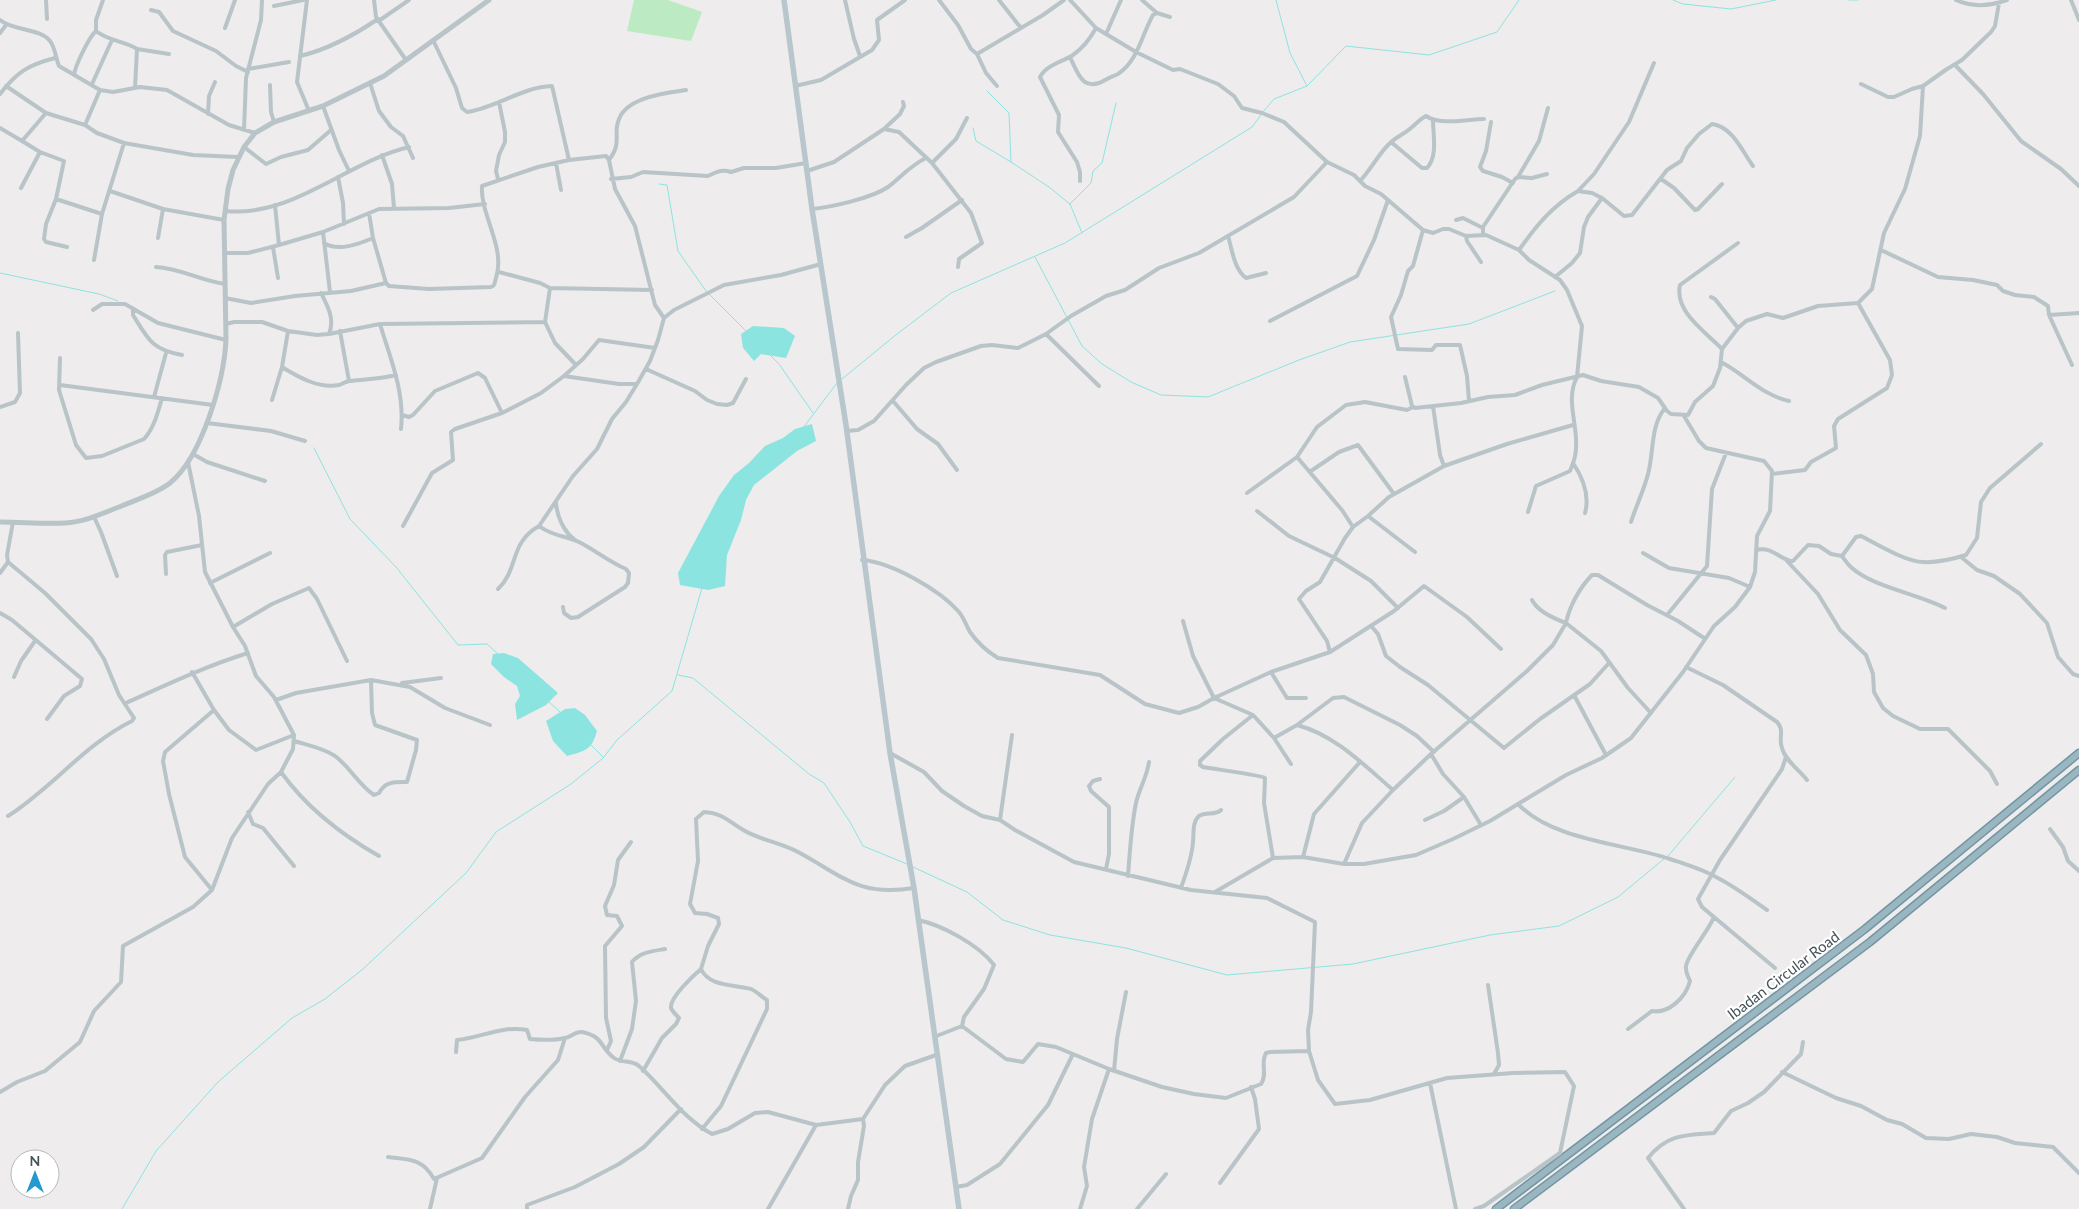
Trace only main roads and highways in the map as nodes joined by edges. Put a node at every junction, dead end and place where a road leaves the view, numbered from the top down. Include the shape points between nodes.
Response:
1 (784, 0) edge
2 (2079, 753) edge
3 (2079, 770) edge
4 (959, 1209) edge
5 (1496, 1209) edge
6 (1514, 1209) edge

1 - 4 main road via 862,560 890,753 914,888
2 - 5 highway, Ibadan Circular Road via 1865,929
3 - 6 highway, Ibadan Circular Road via 1870,942

